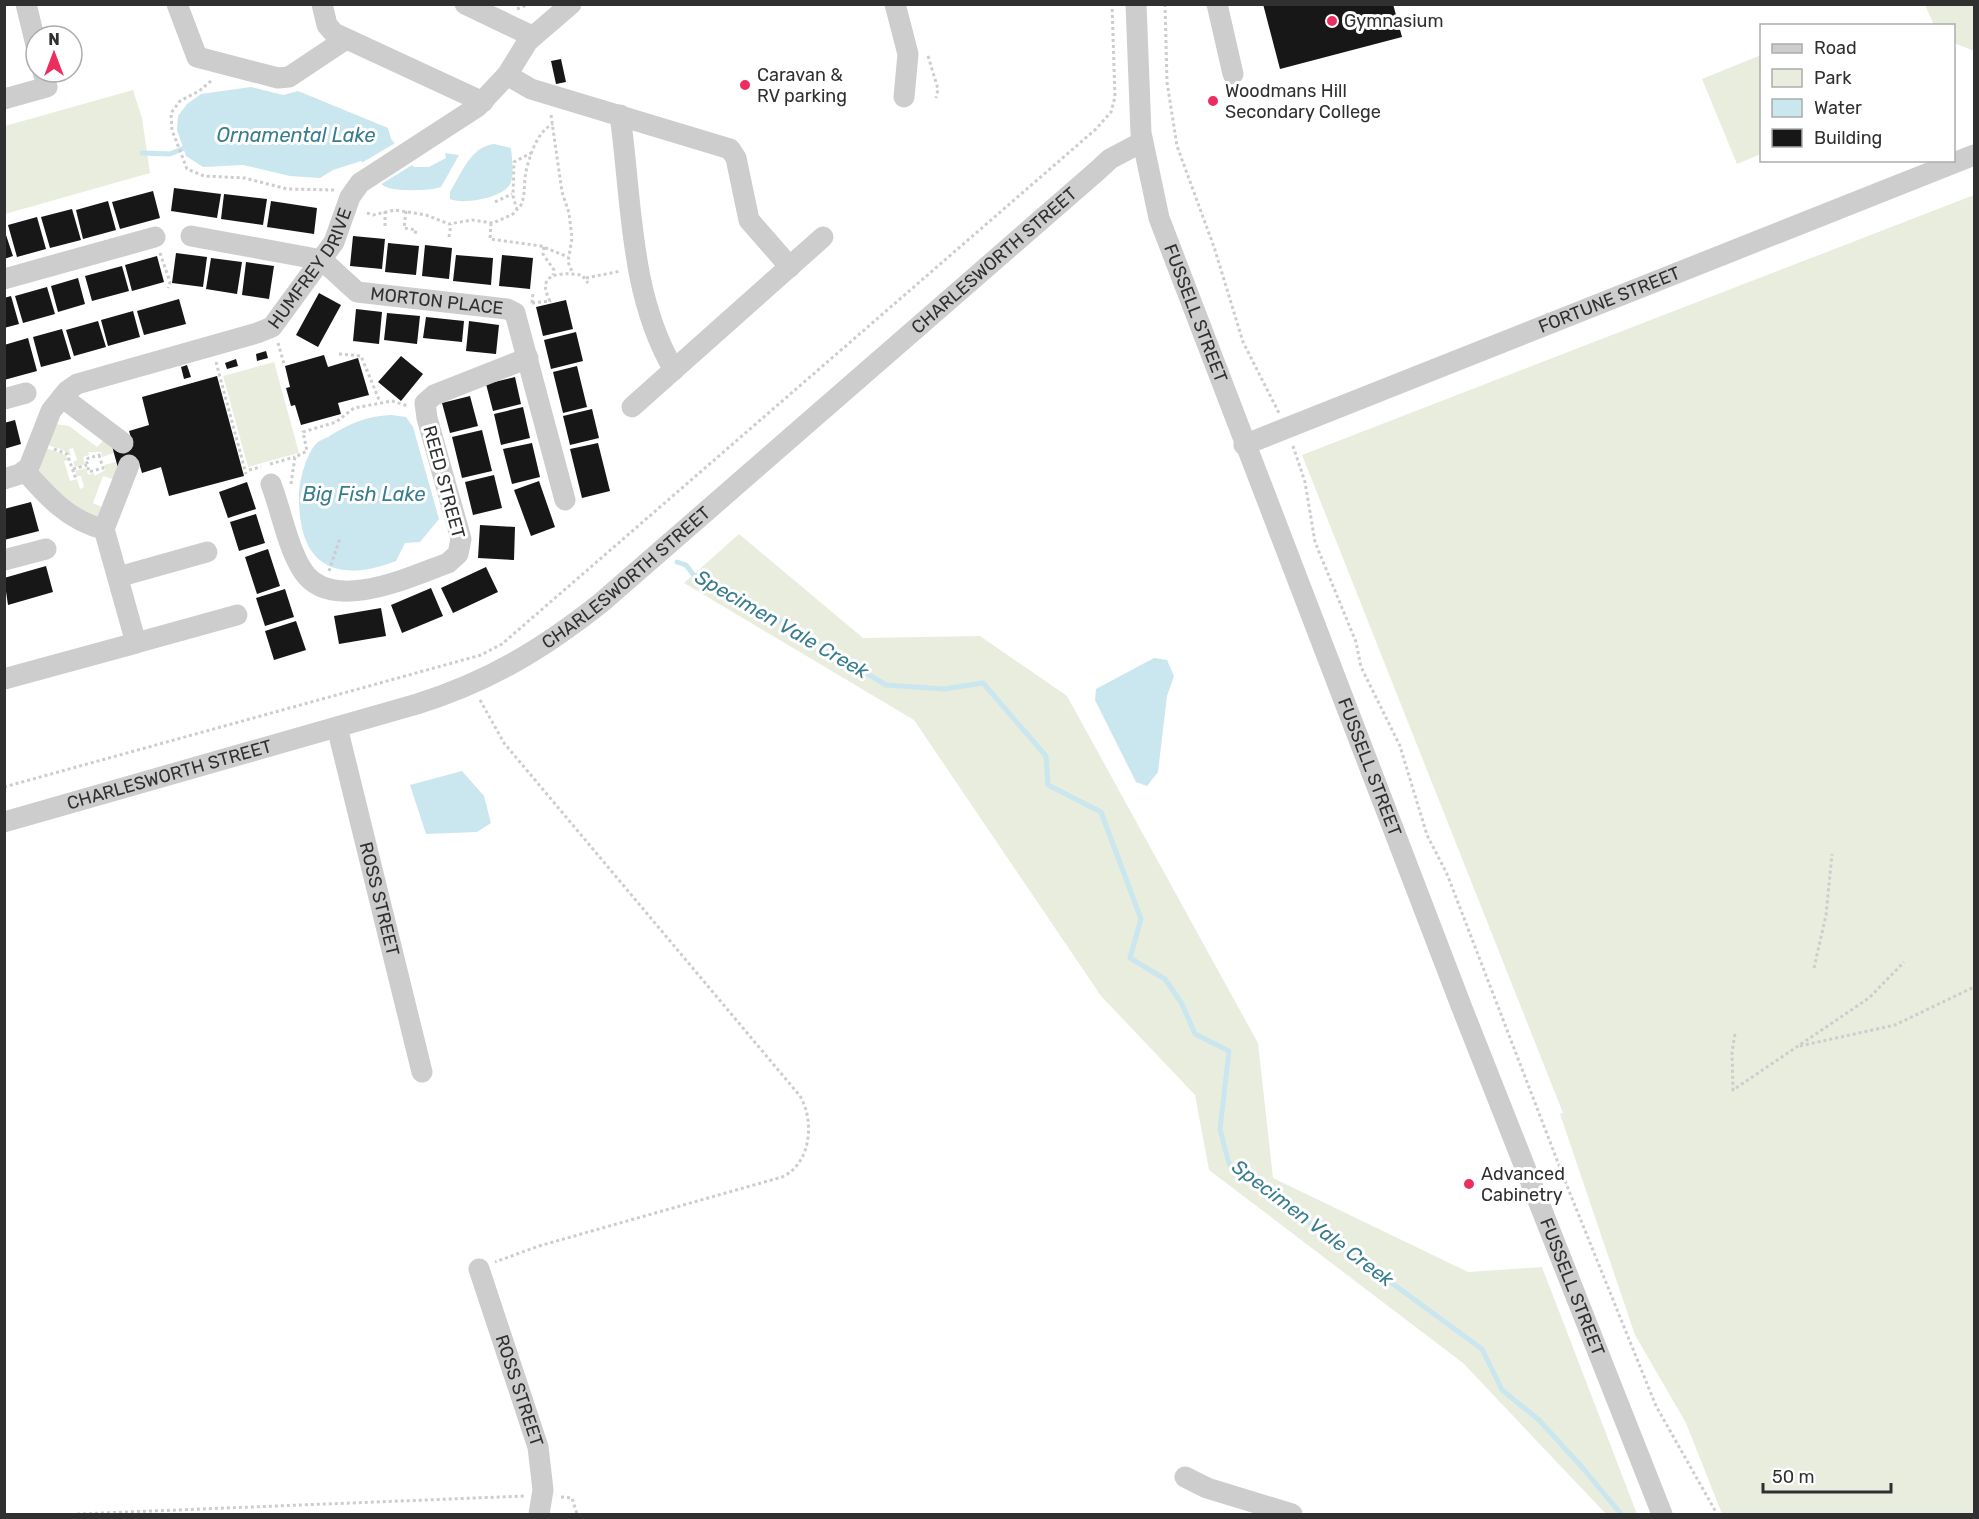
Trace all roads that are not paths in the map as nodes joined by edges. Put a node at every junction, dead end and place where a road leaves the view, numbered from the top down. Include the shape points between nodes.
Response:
1 (26, 4) edge
2 (177, 4) edge
3 (322, 4) edge
4 (465, 4) edge
5 (571, 4) edge
6 (895, 4) edge
7 (1136, 4) edge
8 (1217, 4) edge
9 (31, 24) edge
10 (532, 36) junction
11 (346, 39) junction
12 (1233, 74) dead end
13 (507, 75) junction
14 (35, 84) edge
15 (904, 97) dead end
16 (4, 99) edge
17 (483, 102) junction
18 (620, 116) junction
19 (1142, 142) junction
20 (1974, 155) edge
21 (191, 236) dead end
22 (155, 237) dead end
23 (823, 237) dead end
24 (322, 260) junction
25 (790, 267) junction
26 (4, 279) edge
27 (528, 357) junction
28 (674, 370) junction
29 (26, 393) dead end
30 (62, 397) junction
31 (4, 399) edge
32 (632, 407) dead end
33 (123, 443) dead end
34 (1244, 445) junction
35 (129, 465) dead end
36 (26, 471) junction
37 (4, 478) edge
38 (271, 484) dead end
39 (566, 500) dead end
40 (104, 529) junction
41 (46, 549) dead end
42 (207, 552) dead end
43 (4, 560) edge
44 (118, 577) junction
45 (237, 615) dead end
46 (136, 643) junction
47 (4, 679) edge
48 (337, 727) junction
49 (4, 822) edge
50 (422, 1072) dead end
51 (479, 1269) road end
52 (1185, 1477) dead end
53 (541, 1505) edge
54 (1292, 1515) edge
55 (1662, 1515) edge

1 - 9 street
2 - 11 street via 194,54 202,60 285,79
3 - 11 street via 329,29
4 - 10 street
5 - 10 street, HUMFREY DRIVE
6 - 15 street via 908,54
7 - 19 street, FUSSELL STREET
8 - 12 street
10 - 13 street, HUMFREY DRIVE
11 - 17 street
13 - 17 street, HUMFREY DRIVE
13 - 18 street via 531,89
14 - 16 street
17 - 24 street, HUMFREY DRIVE via 362,181 350,197 337,237
18 - 25 street via 732,150 749,220
18 - 28 street via 642,291
19 - 34 street, FUSSELL STREET via 1159,219
19 - 48 street, CHARLESWORTH STREET via 1110,159 602,602 550,642 473,685
20 - 34 street, FORTUNE STREET
21 - 24 street
22 - 26 street
23 - 25 street
24 - 27 street, MORTON PLACE via 357,292 511,311 519,318
24 - 30 street, HUMFREY DRIVE via 276,323 265,331 77,384
25 - 28 street
27 - 38 street, REED STREET via 431,397 424,410 461,539 453,560 356,593 332,592 316,585 304,573
27 - 39 street, MORTON PLACE
28 - 32 street
29 - 31 street
30 - 33 street
30 - 36 street, HUMFREY DRIVE via 51,411
34 - 55 street, FUSSELL STREET
35 - 40 street
36 - 37 street
36 - 40 street via 73,517
40 - 44 street
41 - 43 street
42 - 44 street
44 - 46 street
45 - 46 street
46 - 47 street
48 - 49 street, CHARLESWORTH STREET
48 - 50 street, ROSS STREET
51 - 53 street, ROSS STREET via 538,1447
52 - 54 street via 1206,1488

